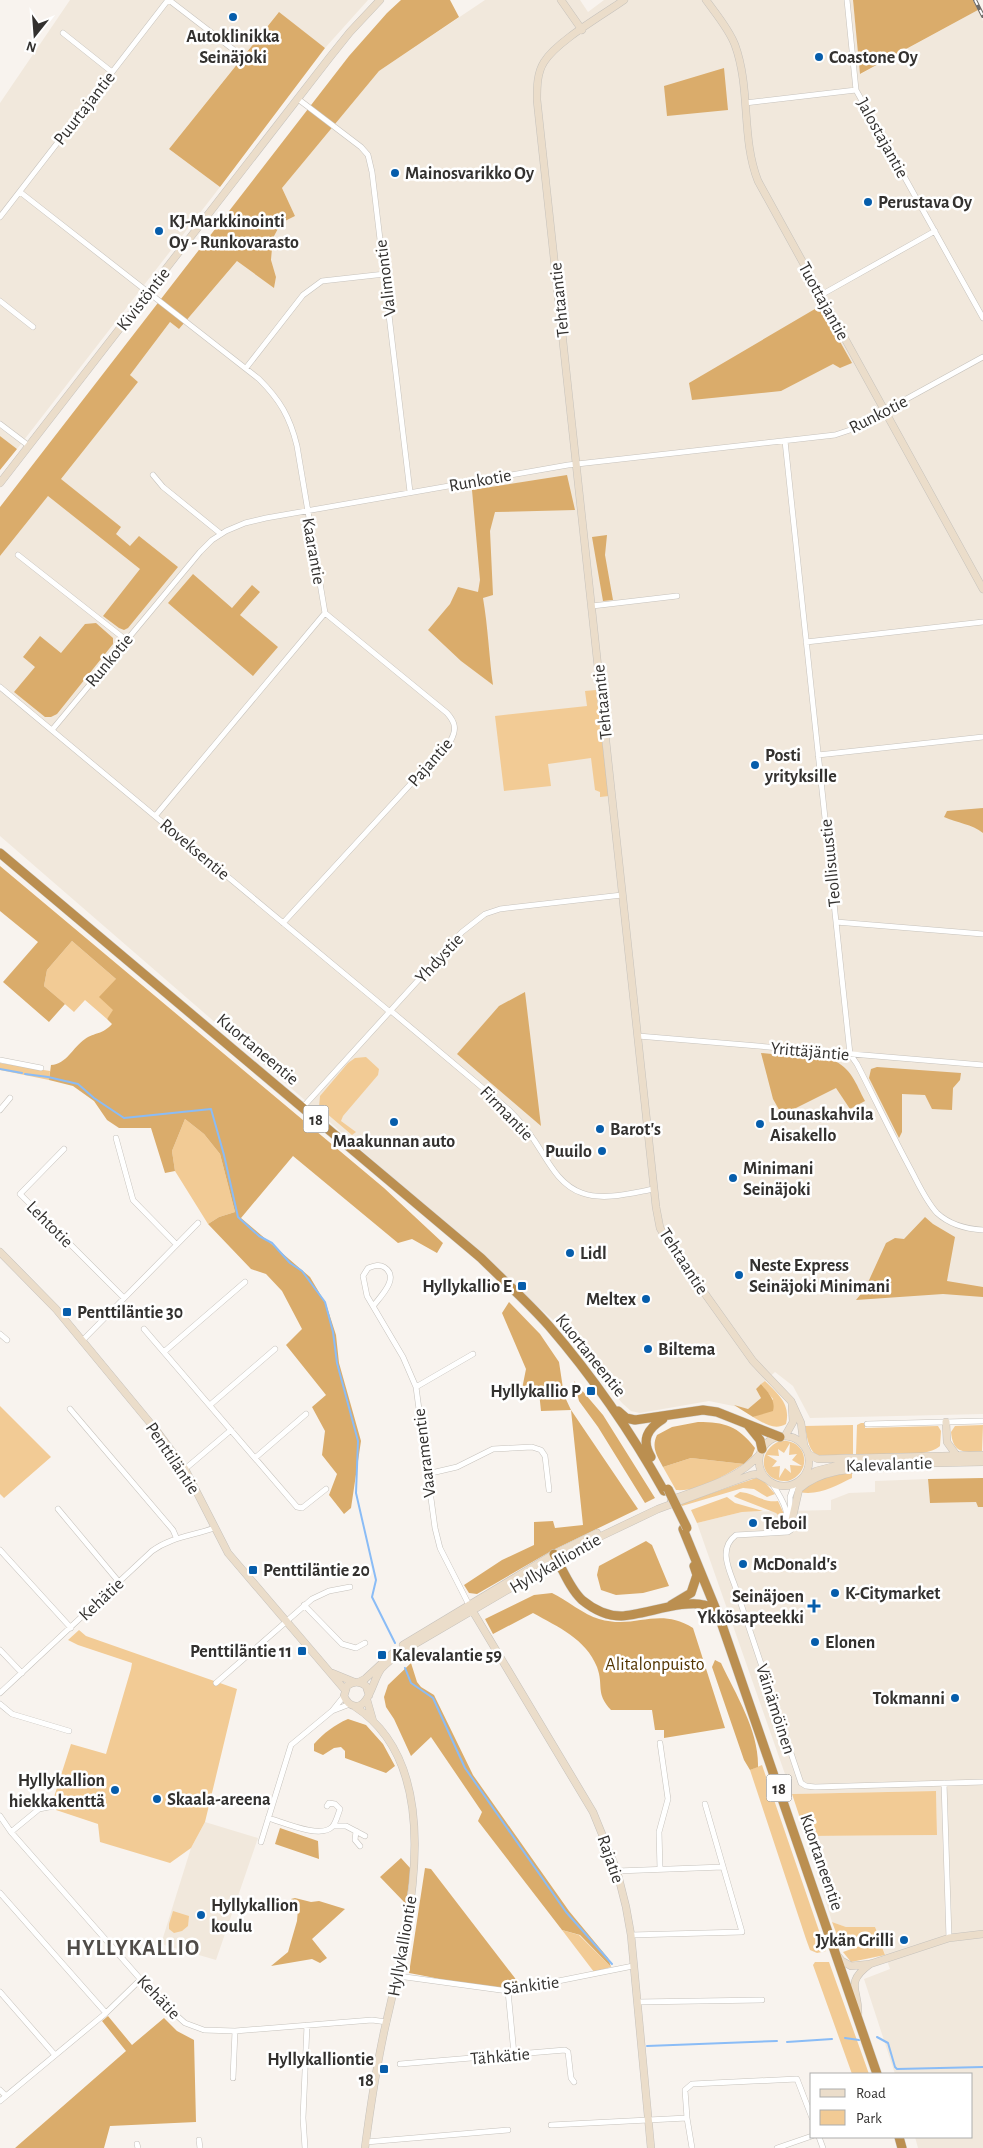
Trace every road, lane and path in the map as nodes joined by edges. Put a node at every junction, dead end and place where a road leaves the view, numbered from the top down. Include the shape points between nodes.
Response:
1 (168, 0) edge
2 (380, 0) edge
3 (561, 0) edge
4 (624, 0) edge
5 (706, 0) edge
6 (848, 0) edge
7 (582, 30) junction
8 (64, 33) dead end
9 (247, 60) dead end
10 (112, 72) junction
11 (856, 90) junction
12 (298, 99) junction
13 (745, 103) junction
14 (20, 192) junction
15 (0, 217) edge
16 (935, 231) junction
17 (385, 274) junction
18 (148, 291) junction
19 (821, 295) junction
20 (0, 301) edge
21 (983, 318) edge
22 (33, 327) dead end
23 (983, 357) edge
24 (246, 368) junction
25 (886, 411) junction
26 (0, 424) edge
27 (785, 442) junction
28 (29, 446) junction
29 (577, 464) junction
30 (153, 475) dead end
31 (0, 483) edge
32 (410, 492) junction
33 (306, 510) junction
34 (221, 534) junction
35 (18, 555) dead end
36 (983, 588) edge
37 (676, 596) dead end
38 (592, 606) junction
39 (325, 613) junction
40 (983, 622) edge
41 (126, 640) junction
42 (806, 642) junction
43 (0, 687) edge
44 (52, 730) junction
45 (983, 737) edge
46 (818, 755) junction
47 (156, 815) junction
48 (0, 852) edge
49 (622, 895) junction
50 (836, 922) junction
51 (283, 924) junction
52 (983, 934) edge
53 (390, 1011) junction
54 (638, 1036) junction
55 (850, 1054) junction
56 (0, 1060) edge
57 (983, 1065) edge
58 (41, 1068) dead end
59 (10, 1098) dead end
60 (302, 1107) junction
61 (0, 1110) edge
62 (116, 1138) dead end
63 (64, 1149) dead end
64 (654, 1189) junction
65 (198, 1223) dead end
66 (983, 1230) edge
67 (176, 1244) junction
68 (0, 1252) edge
69 (245, 1282) dead end
70 (124, 1298) junction
71 (374, 1305) junction
72 (144, 1329) dead end
73 (0, 1334) edge
74 (7, 1340) dead end
75 (82, 1341) junction
76 (275, 1349) dead end
77 (165, 1351) junction
78 (473, 1354) dead end
79 (416, 1387) junction
80 (791, 1401) junction
81 (210, 1404) junction
82 (612, 1406) junction
83 (70, 1409) dead end
84 (306, 1414) dead end
85 (665, 1417) junction
86 (983, 1421) edge
87 (946, 1422) junction
88 (746, 1423) junction
89 (868, 1424) dead end
90 (232, 1430) junction
91 (783, 1436) junction
92 (947, 1442) junction
93 (804, 1446) junction
94 (761, 1451) junction
95 (808, 1454) junction
96 (983, 1455) edge
97 (957, 1456) junction
98 (255, 1458) junction
99 (936, 1459) junction
100 (983, 1462) edge
101 (185, 1470) junction
102 (427, 1474) junction
103 (770, 1481) junction
104 (797, 1482) junction
105 (326, 1489) dead end
106 (549, 1490) dead end
107 (666, 1490) junction
108 (58, 1509) dead end
109 (792, 1520) junction
110 (214, 1528) junction
111 (685, 1529) junction
112 (780, 1532) junction
113 (176, 1537) junction
114 (0, 1550) edge
115 (556, 1557) junction
116 (119, 1582) junction
117 (350, 1587) dead end
118 (304, 1604) junction
119 (669, 1607) junction
120 (471, 1608) junction
121 (285, 1621) junction
122 (721, 1622) junction
123 (71, 1628) junction
124 (366, 1643) dead end
125 (0, 1650) edge
126 (331, 1672) junction
127 (22, 1674) junction
128 (356, 1682) junction
129 (216, 1683) dead end
130 (0, 1693) edge
131 (344, 1693) junction
132 (368, 1697) junction
133 (0, 1704) edge
134 (352, 1705) junction
135 (332, 1711) junction
136 (373, 1721) junction
137 (69, 1730) dead end
138 (660, 1743) dead end
139 (983, 1782) edge
140 (944, 1783) junction
141 (705, 1804) dead end
142 (59, 1805) dead end
143 (327, 1806) dead end
144 (0, 1816) edge
145 (268, 1818) junction
146 (334, 1826) junction
147 (356, 1831) junction
148 (11, 1832) junction
149 (365, 1836) dead end
150 (261, 1842) dead end
151 (360, 1846) dead end
152 (723, 1867) junction
153 (660, 1869) junction
154 (617, 1871) junction
155 (0, 1893) edge
156 (983, 1934) edge
157 (631, 1935) junction
158 (949, 1938) junction
159 (836, 1954) junction
160 (870, 1964) junction
161 (634, 1966) junction
162 (398, 1976) junction
163 (141, 1979) junction
164 (508, 1991) junction
165 (0, 1992) edge
166 (762, 2000) dead end
167 (637, 2002) junction
168 (106, 2012) junction
169 (858, 2018) junction
170 (387, 2022) junction
171 (307, 2025) junction
172 (235, 2031) junction
173 (514, 2054) junction
174 (55, 2055) junction
175 (400, 2064) dead end
176 (877, 2073) edge
177 (233, 2078) dead end
178 (574, 2082) dead end
179 (0, 2090) edge
180 (6, 2096) junction
181 (0, 2101) edge
182 (810, 2113) edge
183 (688, 2118) junction
184 (648, 2119) junction
185 (551, 2125) dead end
186 (508, 2130) dead end
187 (810, 2137) edge
188 (199, 2140) dead end
189 (366, 2145) edge
190 (200, 2148) edge
191 (305, 2148) edge
192 (651, 2148) edge
193 (692, 2148) edge
194 (777, 2148) edge

1 - 9 street
1 - 10 street, Puurtajantie
2 - 12 street, Kivistöntie via 350,32
3 - 7 street
4 - 7 street, Tehtaantie
5 - 13 street, Tuottajantie via 735,44
6 - 11 street, Jalostajantie
7 - 29 street, Tehtaantie via 555,49 544,62 538,80 537,100
8 - 10 street
10 - 14 street, Puurtajantie
11 - 13 street
11 - 16 street, Jalostajantie
12 - 17 street, Valimontie via 368,155
12 - 18 street, Kivistöntie
13 - 19 street, Tuottajantie via 752,167
14 - 15 street, Puurtajantie
14 - 18 street, Kaarantie
16 - 19 street
16 - 21 street, Jalostajantie
17 - 24 street via 322,281 312,286
17 - 32 street, Valimontie
18 - 24 street, Kaarantie
18 - 28 street, Kivistöntie
19 - 25 street, Tuottajantie
20 - 22 street
23 - 25 street, Runkotie
24 - 33 street, Kaarantie via 272,392 292,425
25 - 27 street, Runkotie via 842,433
25 - 36 street, Tuottajantie
26 - 28 street
27 - 29 street, Runkotie
27 - 42 street, Teollisuustie
28 - 31 street, Kivistöntie
29 - 32 street, Runkotie
29 - 38 street, Tehtaantie
30 - 34 street via 163,487
32 - 33 street, Runkotie
33 - 34 street, Runkotie via 245,523
33 - 39 street, Kaarantie
34 - 41 street, Runkotie via 200,552
35 - 41 street
37 - 38 street
38 - 49 street, Tehtaantie
39 - 47 street
39 - 51 street, Pajantie via 447,713 456,727 451,740
40 - 42 street
41 - 44 street, Runkotie
42 - 46 street, Teollisuustie
43 - 44 street, Roveksentie
44 - 47 street, Roveksentie
45 - 46 street
46 - 50 street, Teollisuustie
47 - 51 street, Roveksentie
48 - 60 highway, Kuortaneentie / 18
49 - 53 street, Yhdystie via 521,906 485,914 462,932
49 - 54 street, Tehtaantie
50 - 52 street
50 - 55 street, Teollisuustie
51 - 53 street, Roveksentie
53 - 60 street, Yhdystie
53 - 64 street, Firmantie via 509,1110 570,1187 596,1196
54 - 55 street, Yrittäjäntie
54 - 64 street, Tehtaantie
55 - 57 street, Yrittäjäntie
55 - 66 street, Teollisuustie via 928,1201 948,1221 961,1227
56 - 58 street
59 - 61 street
60 - 82 highway, Kuortaneentie / 18 via 488,1265 548,1325
62 - 67 street via 133,1200
63 - 70 street, Lehtotie via 20,1194
64 - 80 street, Tehtaantie via 660,1228 668,1242 754,1361
65 - 67 street
67 - 70 street
68 - 75 street, Penttiläntie
69 - 77 street
70 - 75 street
71 - 71 street, Vaaramentie via 390,1282 390,1274 380,1265 368,1268 363,1276 367,1296
71 - 79 street, Vaaramentie
72 - 77 street
73 - 74 street
75 - 101 street, Penttiläntie
76 - 81 street
77 - 81 street
78 - 79 street
79 - 102 street, Vaaramentie
80 - 91 street via 793,1422
80 - 93 street, Tehtaantie via 801,1423
81 - 90 street
82 - 85 highway via 630,1420
82 - 107 highway, Kuortaneentie / 18
83 - 113 street
84 - 98 street
85 - 88 highway via 703,1410 728,1414
85 - 107 highway via 649,1429 645,1442
86 - 87 street
87 - 89 street
87 - 92 street
88 - 91 highway
88 - 94 highway via 760,1440
90 - 98 street
90 - 101 street
91 - 93 street via 796,1439
91 - 94 street via 770,1441
92 - 97 street
92 - 99 street
93 - 95 street
94 - 103 street via 760,1468
94 - 115 street, Hyllykalliontie via 747,1467 731,1477 630,1517
95 - 99 street, Kalevalantie via 818,1459
95 - 104 street via 808,1469
96 - 97 street, Kalevalantie
97 - 99 street, Kalevalantie
98 - 105 street via 297,1506 306,1506
99 - 100 street, Kalevalantie
99 - 104 street, Kalevalantie via 839,1465 816,1471
99 - 109 street via 910,1466 836,1471 812,1479 799,1489
101 - 110 street, Penttiläntie
102 - 106 street via 457,1468 493,1449 532,1447 546,1456
102 - 120 street, Vaaramentie via 440,1548
103 - 104 street via 785,1486
103 - 112 street via 784,1505 786,1516 784,1529
103 - 115 street, Hyllykalliontie via 758,1474 752,1475 658,1509
104 - 109 street via 790,1497
107 - 111 highway, Kuortaneentie / 18
108 - 116 street
109 - 112 street via 791,1530
110 - 113 street, Kehätie
110 - 121 street, Penttiläntie via 228,1554
111 - 119 highway via 696,1582 691,1593
111 - 122 highway, Kuortaneentie / 18
112 - 140 street, Väinämöinen via 736,1536 727,1544 726,1557 801,1783 815,1787
113 - 116 street, Kehätie via 152,1551
114 - 123 street
115 - 119 highway via 580,1598 605,1614 620,1616
115 - 120 street, Hyllykalliontie
116 - 123 street, Kehätie
117 - 118 street via 321,1594
118 - 121 street
118 - 124 street via 342,1644 356,1648
119 - 122 highway via 703,1604
120 - 128 street, Hyllykalliontie via 422,1632 385,1658 369,1676
120 - 132 street, Hyllykalliontie via 390,1660 374,1680
120 - 154 street, Rajatie via 594,1812
121 - 126 street, Penttiläntie
121 - 129 street
122 - 159 highway, Kuortaneentie / 18
123 - 127 street, Kehätie
125 - 127 street
126 - 128 street, Penttiläntie
126 - 131 street, Penttiläntie
127 - 130 street, Kehätie
128 - 131 street via 347,1686
128 - 132 street via 366,1686
131 - 134 street
131 - 135 street
132 - 134 street via 364,1704
132 - 136 street, Hyllykalliontie
133 - 137 street via 12,1714
134 - 135 street
134 - 136 street, Hyllykalliontie
135 - 145 street via 291,1745
136 - 162 street, Hyllykalliontie via 397,1753 405,1773 414,1822 415,1866
138 - 153 street via 668,1799 659,1832
139 - 140 street, Väinämöinen
140 - 158 street
141 - 152 street
142 - 148 street via 39,1809
143 - 146 street via 335,1804 340,1809
144 - 148 street, Kehätie
145 - 146 street via 315,1832
145 - 150 street
146 - 147 street via 346,1826
147 - 149 street
147 - 151 street via 355,1840
148 - 163 street, Kehätie
152 - 153 street
152 - 157 street via 742,1932
153 - 154 street
154 - 157 street, Rajatie
155 - 168 street
156 - 158 street
157 - 161 street, Rajatie
158 - 160 street
159 - 160 street via 851,1966
159 - 169 highway, Kuortaneentie / 18
160 - 169 street via 860,1971 854,1984
161 - 164 street, Sänkitie
161 - 167 street, Rajatie
162 - 164 street, Sänkitie
162 - 170 street, Hyllykalliontie
163 - 168 street
163 - 172 street, Kehätie via 185,2023 204,2030
164 - 173 street
165 - 174 street
166 - 167 street
167 - 184 street, Rajatie
168 - 174 street
169 - 176 highway, Kuortaneentie / 18
170 - 171 street, Kehätie via 372,2020
170 - 189 street, Hyllykalliontie
171 - 172 street, Kehätie
171 - 191 street
172 - 177 street
173 - 175 street, Tähkätie
173 - 178 street, Tähkätie via 565,2050
174 - 180 street
179 - 180 street
180 - 181 street
182 - 183 street via 797,2079 692,2084 685,2090
183 - 184 street
183 - 193 street
184 - 185 street
184 - 192 street, Rajatie
186 - 189 street
187 - 194 street
188 - 190 street

